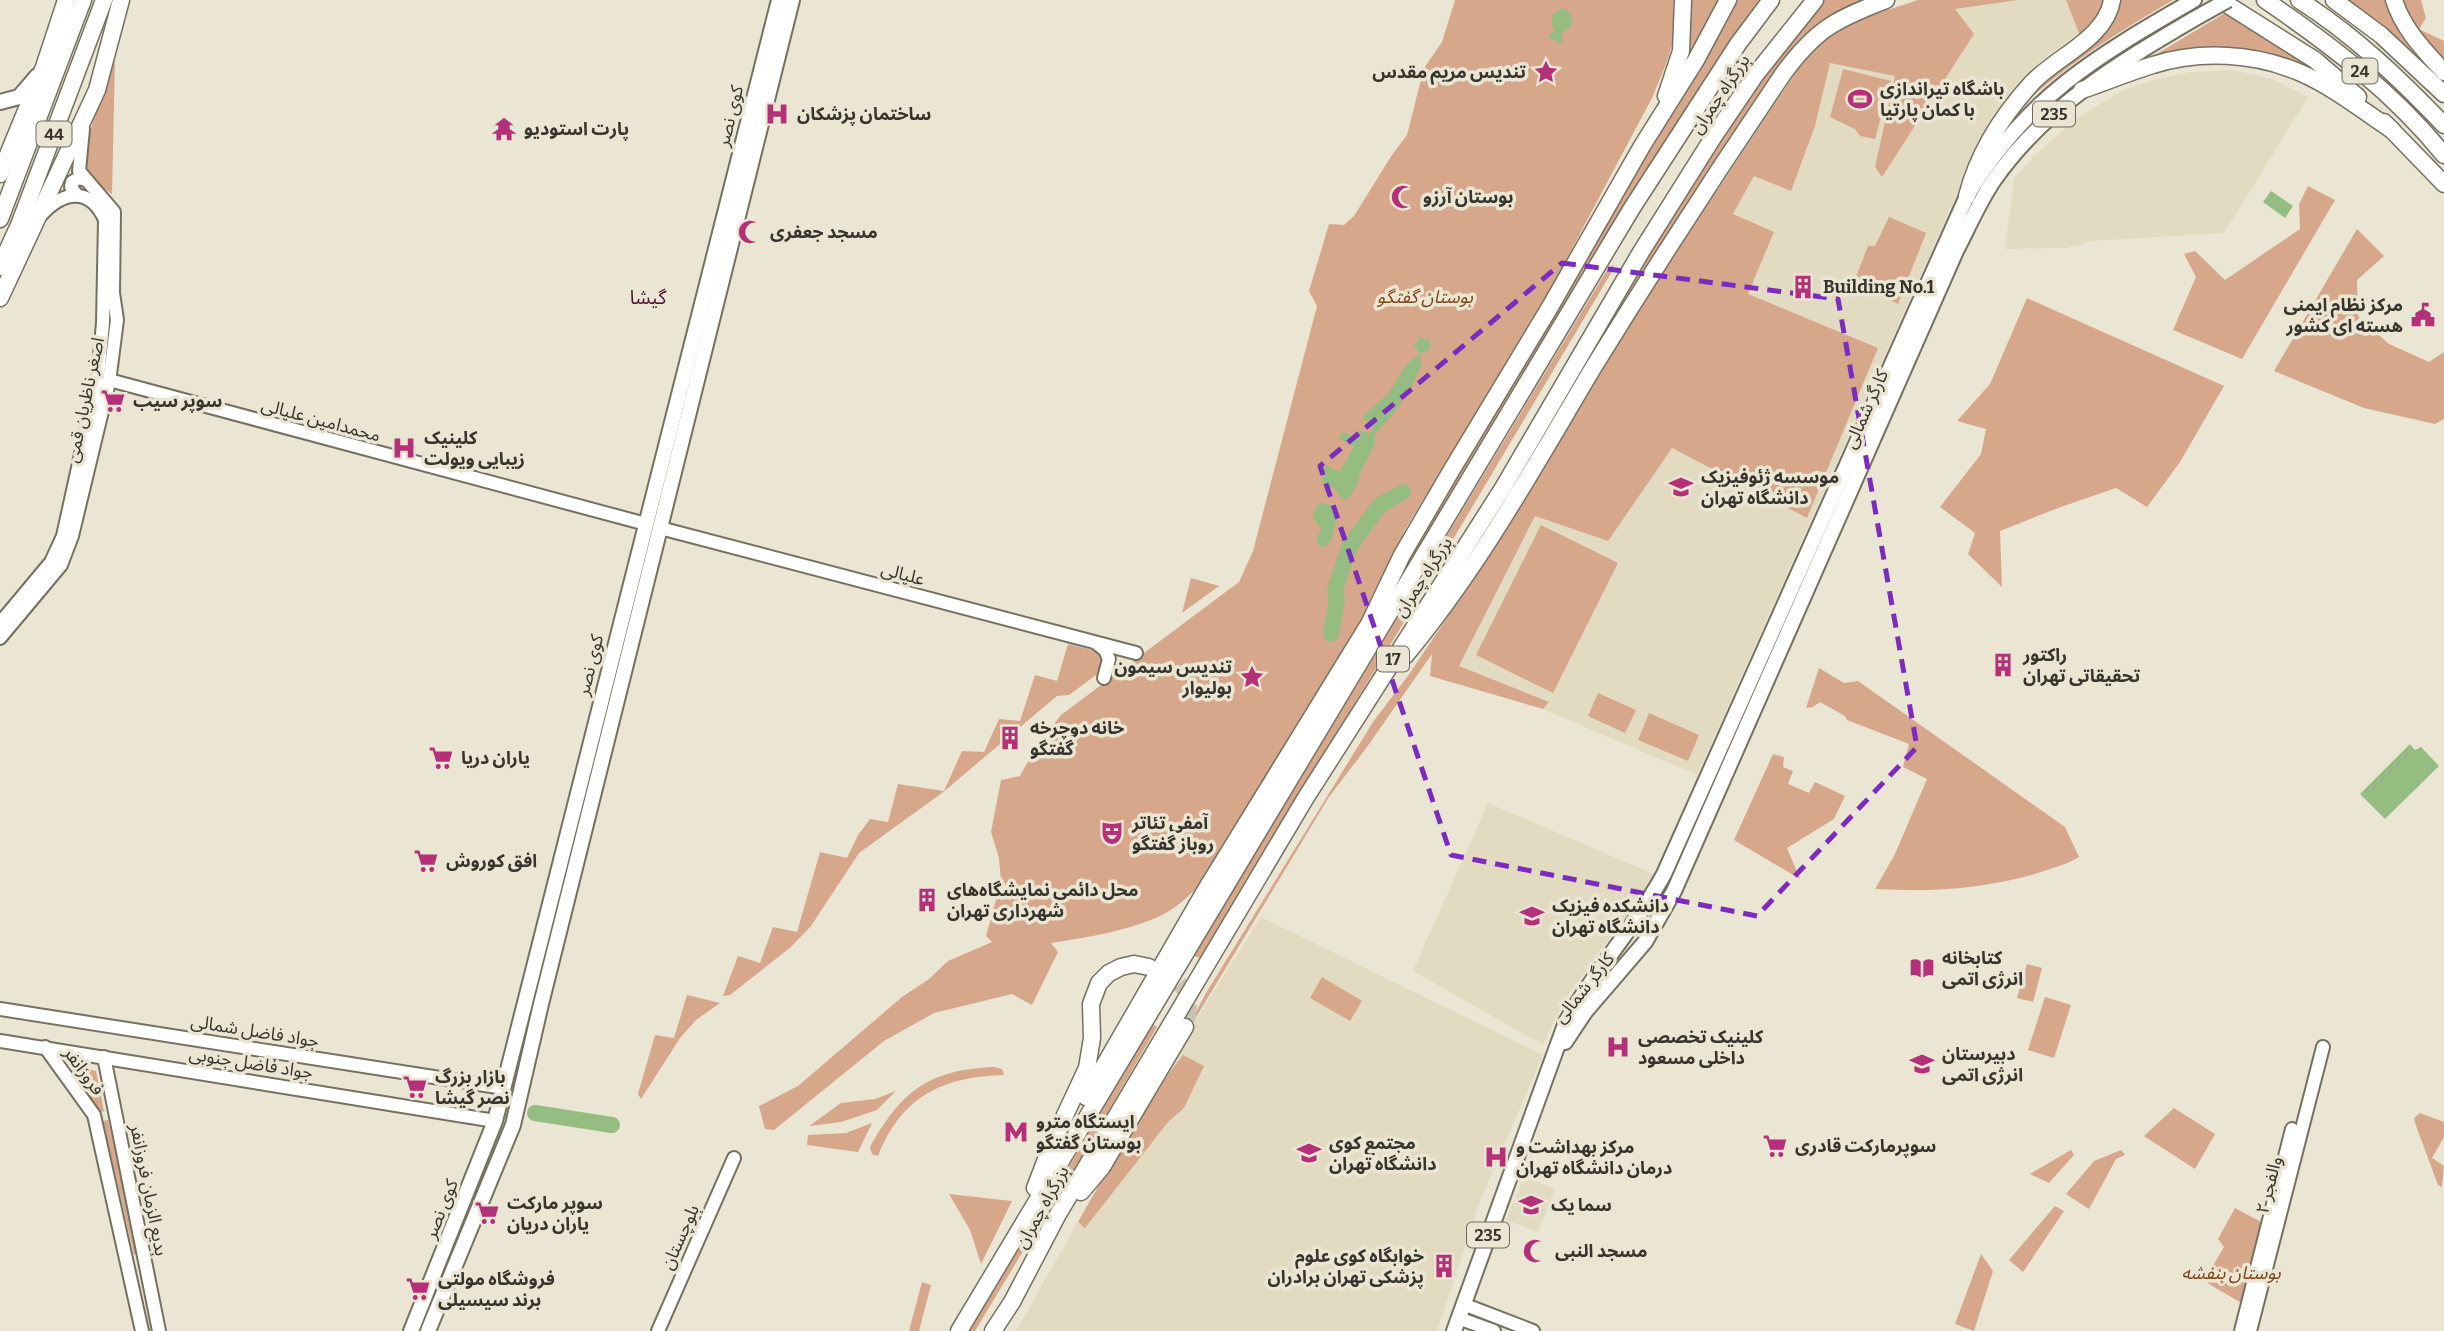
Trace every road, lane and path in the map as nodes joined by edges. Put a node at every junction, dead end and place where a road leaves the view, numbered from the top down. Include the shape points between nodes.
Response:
1 (66, 0) edge
2 (83, 0) edge
3 (106, 0) edge
4 (121, 0) edge
5 (779, 0) edge
6 (792, 0) edge
7 (1683, 0) edge
8 (1728, 0) edge
9 (1771, 0) edge
10 (1815, 0) edge
11 (1886, 0) edge
12 (2112, 0) edge
13 (2194, 0) edge
14 (2220, 0) edge
15 (2228, 0) edge
16 (2265, 0) edge
17 (2299, 0) edge
18 (2334, 0) edge
19 (2395, 0) edge
20 (44, 67) junction
21 (2444, 72) edge
22 (2082, 90) junction
23 (2444, 94) edge
24 (0, 102) edge
25 (85, 115) junction
26 (2444, 125) edge
27 (2392, 130) junction
28 (1642, 146) junction
29 (0, 149) edge
30 (2444, 155) edge
31 (0, 171) edge
32 (86, 180) junction
33 (2444, 184) edge
34 (77, 194) junction
35 (1967, 196) junction
36 (0, 219) edge
37 (36, 221) junction
38 (0, 267) edge
39 (0, 298) edge
40 (1907, 346) junction
41 (104, 380) junction
42 (72, 516) junction
43 (653, 526) junction
44 (61, 565) junction
45 (45, 571) junction
46 (0, 623) edge
47 (0, 637) edge
48 (1095, 643) junction
49 (1136, 653) dead end
50 (1104, 678) dead end
51 (1363, 707) junction
52 (1149, 967) tunnel mouth
53 (1600, 971) junction
54 (1613, 982) junction
55 (0, 1009) edge
56 (1185, 1027) tunnel mouth
57 (0, 1041) edge
58 (45, 1047) junction
59 (2322, 1047) dead end
60 (104, 1057) junction
61 (1553, 1061) junction
62 (504, 1088) junction
63 (115, 1113) junction
64 (94, 1115) junction
65 (495, 1121) junction
66 (734, 1158) dead end
67 (1032, 1195) junction
68 (1057, 1216) junction
69 (1014, 1237) junction
70 (145, 1261) junction
71 (127, 1264) junction
72 (2249, 1314) junction
73 (1458, 1318) edge
74 (142, 1331) edge
75 (159, 1331) edge
76 (411, 1331) edge
77 (428, 1331) edge
78 (658, 1331) edge
79 (959, 1331) edge
80 (993, 1331) edge
81 (1494, 1331) edge
82 (1533, 1331) edge
83 (2241, 1331) edge
84 (2250, 1331) edge

1 - 20 highway
2 - 36 highway, 44
3 - 25 highway
3 - 38 highway, 44
4 - 25 highway via 100,81
5 - 43 main road, کوی نصر
6 - 43 main road, کوی نصر
7 - 28 highway via 1681,51
8 - 28 highway
9 - 69 highway, بزرگراه چمران / 17 via 1638,198
10 - 51 highway, بزرگراه چمران / 17 via 1769,57 1702,155 1503,488
11 - 51 highway via 1835,21 1788,66 1627,313 1485,549 1440,615
12 - 35 highway via 2096,31 2048,68 2009,111 1979,157
13 - 35 main road, کارگر شمالی / 235 via 2090,62 2044,98 1990,159
14 - 27 highway via 2315,60
15 - 22 main road, کارگر شمالی / 235, bridge
16 - 30 highway, 24 via 2364,73
17 - 26 highway, 24 via 2362,46
18 - 23 highway via 2381,35
19 - 21 highway via 2412,35
20 - 24 main road via 19,97
20 - 31 highway
22 - 27 highway via 2172,60 2204,55 2240,57 2301,73
22 - 40 main road, کارگر شمالی / 235 via 2028,139 1993,181
25 - 32 street via 78,163
25 - 37 highway
27 - 33 highway
28 - 67 highway via 1402,555 1368,624 1109,1055
29 - 31 main road
32 - 34 street via 72,182
32 - 41 street, اصغر ناظریان قمی via 111,207 115,220 116,337
34 - 37 street via 58,200
34 - 41 street, اصغر ناظریان قمی via 89,199 105,220
35 - 40 main road, کارگر شمالی / 235
37 - 39 highway
40 - 53 main road, کارگر شمالی / 235 via 1664,874
40 - 54 main road, کارگر شمالی / 235 via 1674,891 1645,942
41 - 42 street, اصغر ناظریان قمی
41 - 43 street, محمدامین علیالی
42 - 44 street, اصغر ناظریان قمی
42 - 45 street, اصغر ناظریان قمی
43 - 48 street, علیالی
43 - 62 main road, کوی نصر
43 - 77 main road, کوی نصر via 513,1125
44 - 45 street
44 - 47 street, اصغر ناظریان قمی
45 - 46 street, اصغر ناظریان قمی
48 - 49 street, علیالی
48 - 50 street via 1109,659
51 - 68 highway, بزرگراه چمران / 17
52 - 67 highway via 1121,967 1099,983 1091,1004 1087,1068
53 - 54 main road via 1605,981
53 - 61 main road, کارگر شمالی / 235 via 1566,1022
54 - 61 main road, کارگر شمالی / 235 via 1585,1012
55 - 62 street, جواد فاضل شمالی
56 - 68 highway via 1102,1167
57 - 58 street, جواد فاضل جنوبی
58 - 60 street, جواد فاضل جنوبی
58 - 64 street, فروزانفر
59 - 72 street, والفجر ۲
60 - 63 street, بدیع‌ الزمان فروزانفر
60 - 65 street, جواد فاضل جنوبی
61 - 73 main road, کارگر شمالی / 235
62 - 65 main road, کوی نصر
63 - 64 street
63 - 70 street, بدیع‌ الزمان فروزانفر
64 - 71 street
65 - 76 main road, کوی نصر
66 - 78 street, بلوچستان
67 - 69 highway
68 - 80 highway, بزرگراه چمران / 17
69 - 79 highway, بزرگراه چمران / 17
70 - 71 street
70 - 75 street, بدیع‌ الزمان فروزانفر
71 - 74 street
72 - 83 street, والفجر ۲
72 - 84 street, والفجر ۲
73 - 81 street
73 - 82 street

